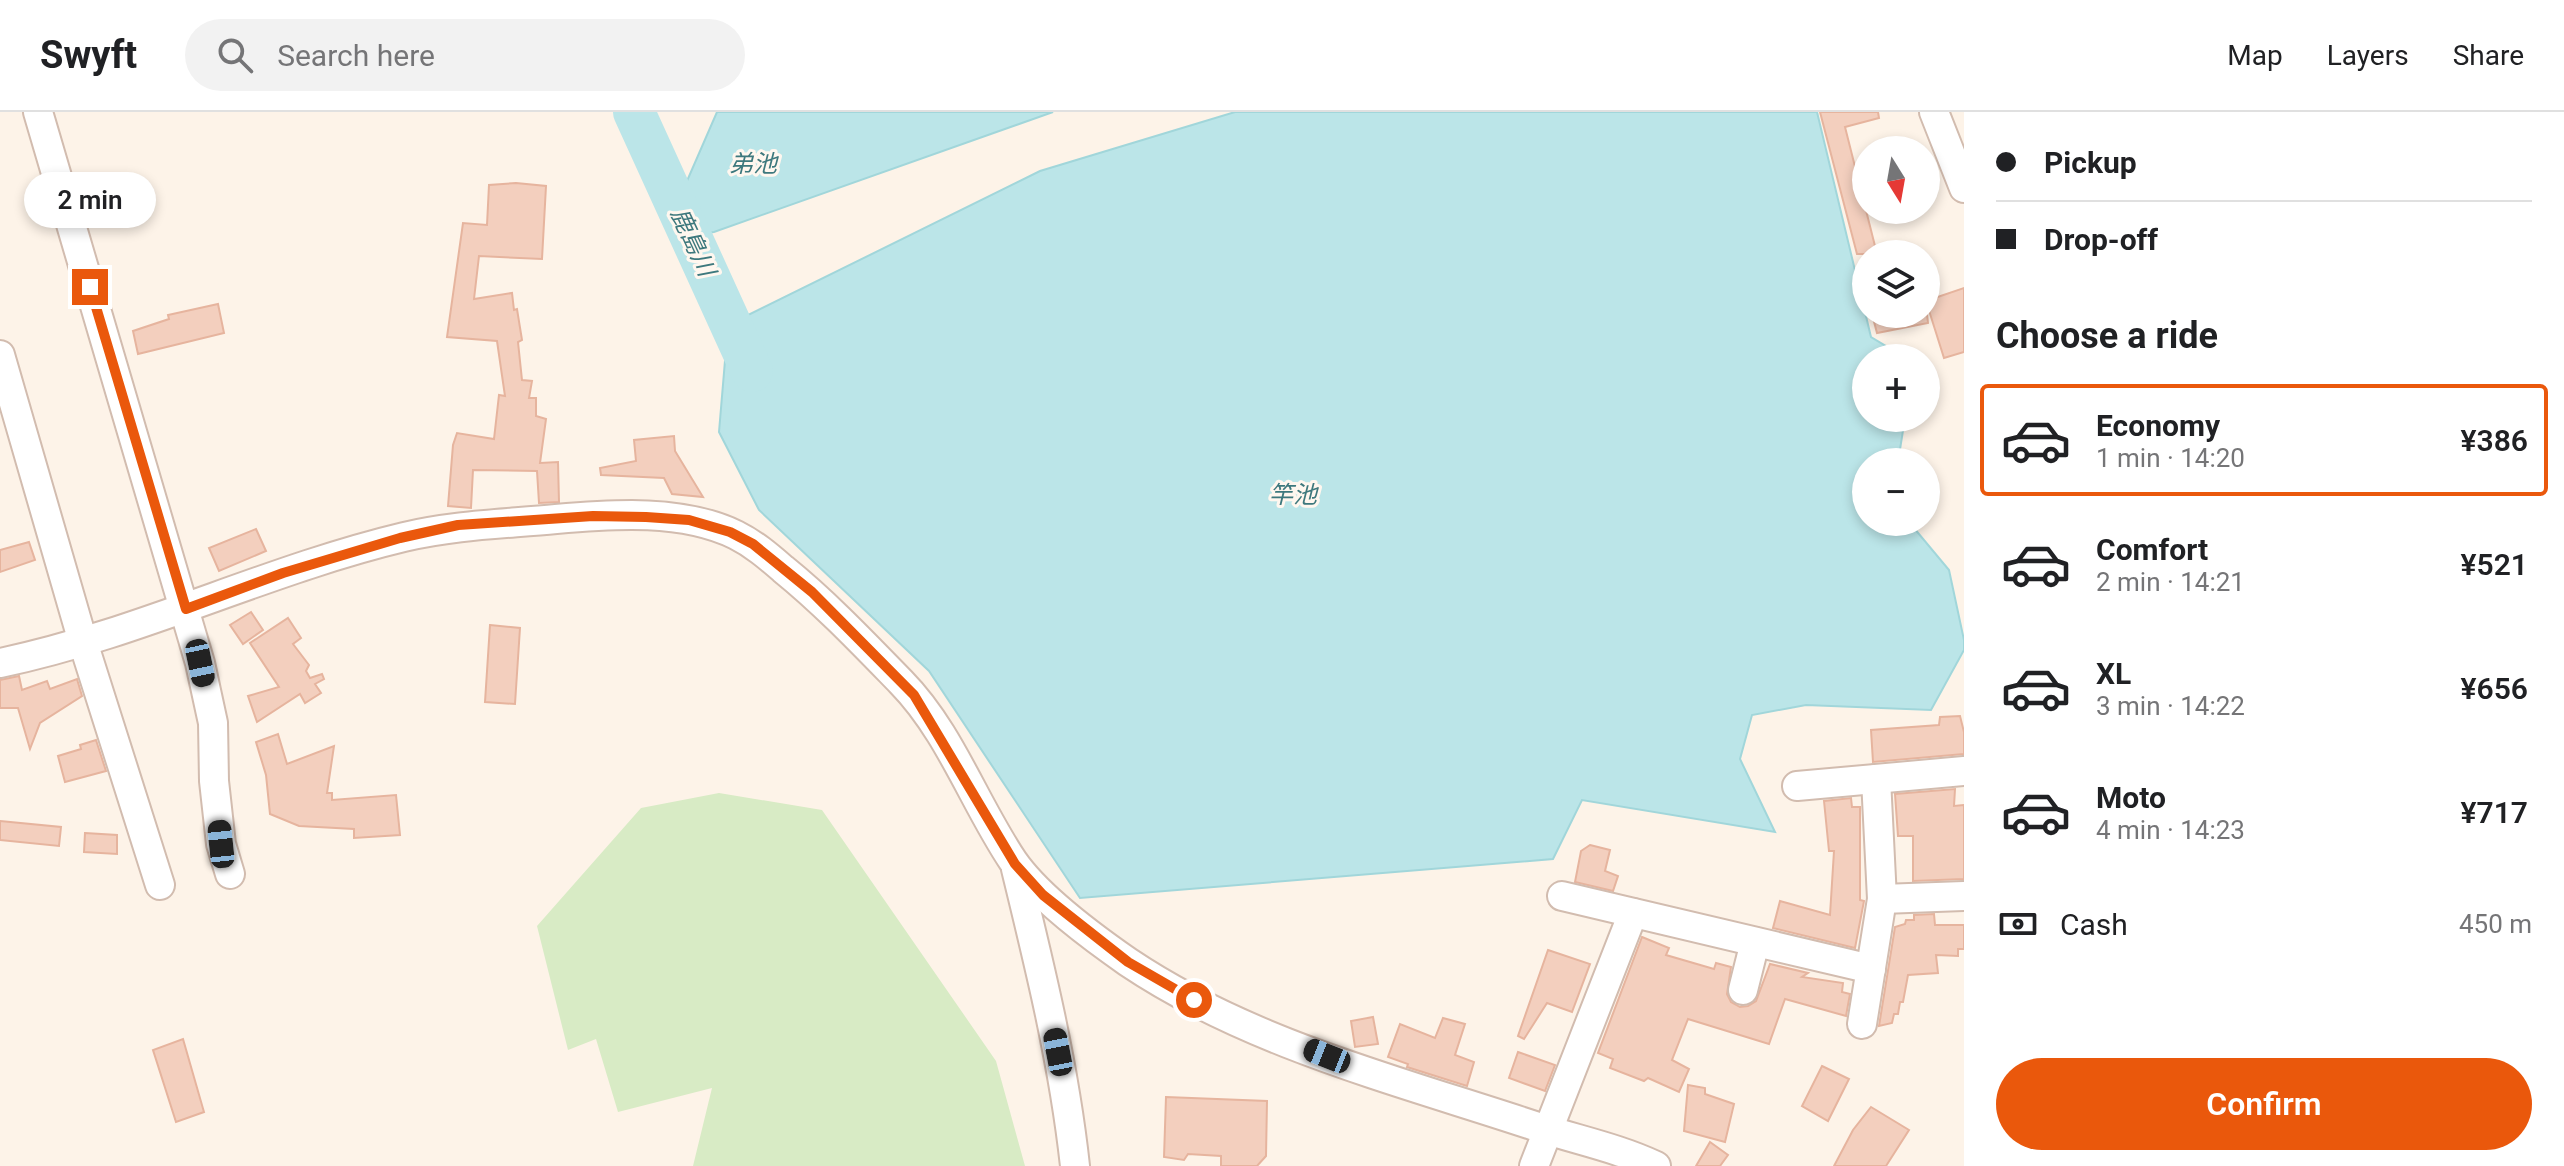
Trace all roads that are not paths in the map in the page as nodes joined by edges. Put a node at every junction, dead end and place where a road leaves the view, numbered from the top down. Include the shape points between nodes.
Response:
1 (38, 112) edge
2 (1934, 112) edge
3 (1964, 188) edge
4 (0, 355) edge
5 (186, 609) junction
6 (83, 642) junction
7 (0, 663) edge
8 (1964, 771) edge
9 (1876, 779) junction
10 (1797, 786) dead end
11 (1015, 864) junction
12 (230, 874) dead end
13 (160, 885) dead end
14 (1562, 896) dead end
15 (1964, 896) edge
16 (1882, 899) junction
17 (1633, 913) junction
18 (1755, 942) junction
19 (1871, 969) junction
20 (1743, 990) dead end
21 (1862, 1024) dead end
22 (1549, 1131) junction
23 (1075, 1166) edge
24 (1534, 1166) edge
25 (1656, 1166) edge

1 - 5 street
2 - 3 street
4 - 6 street
5 - 6 street
5 - 11 street via 283,573 458,525 646,517 689,520 730,532 812,592 914,695
5 - 12 street via 213,723 215,793
6 - 7 street
6 - 13 street
8 - 9 street
9 - 10 street
9 - 16 street
11 - 22 street via 1043,895 1128,962 1216,1012 1327,1056
11 - 23 street via 1045,986
14 - 17 street
15 - 16 street
16 - 19 street
17 - 18 street
17 - 22 street
18 - 19 street
18 - 20 street
19 - 21 street
22 - 24 street
22 - 25 street

